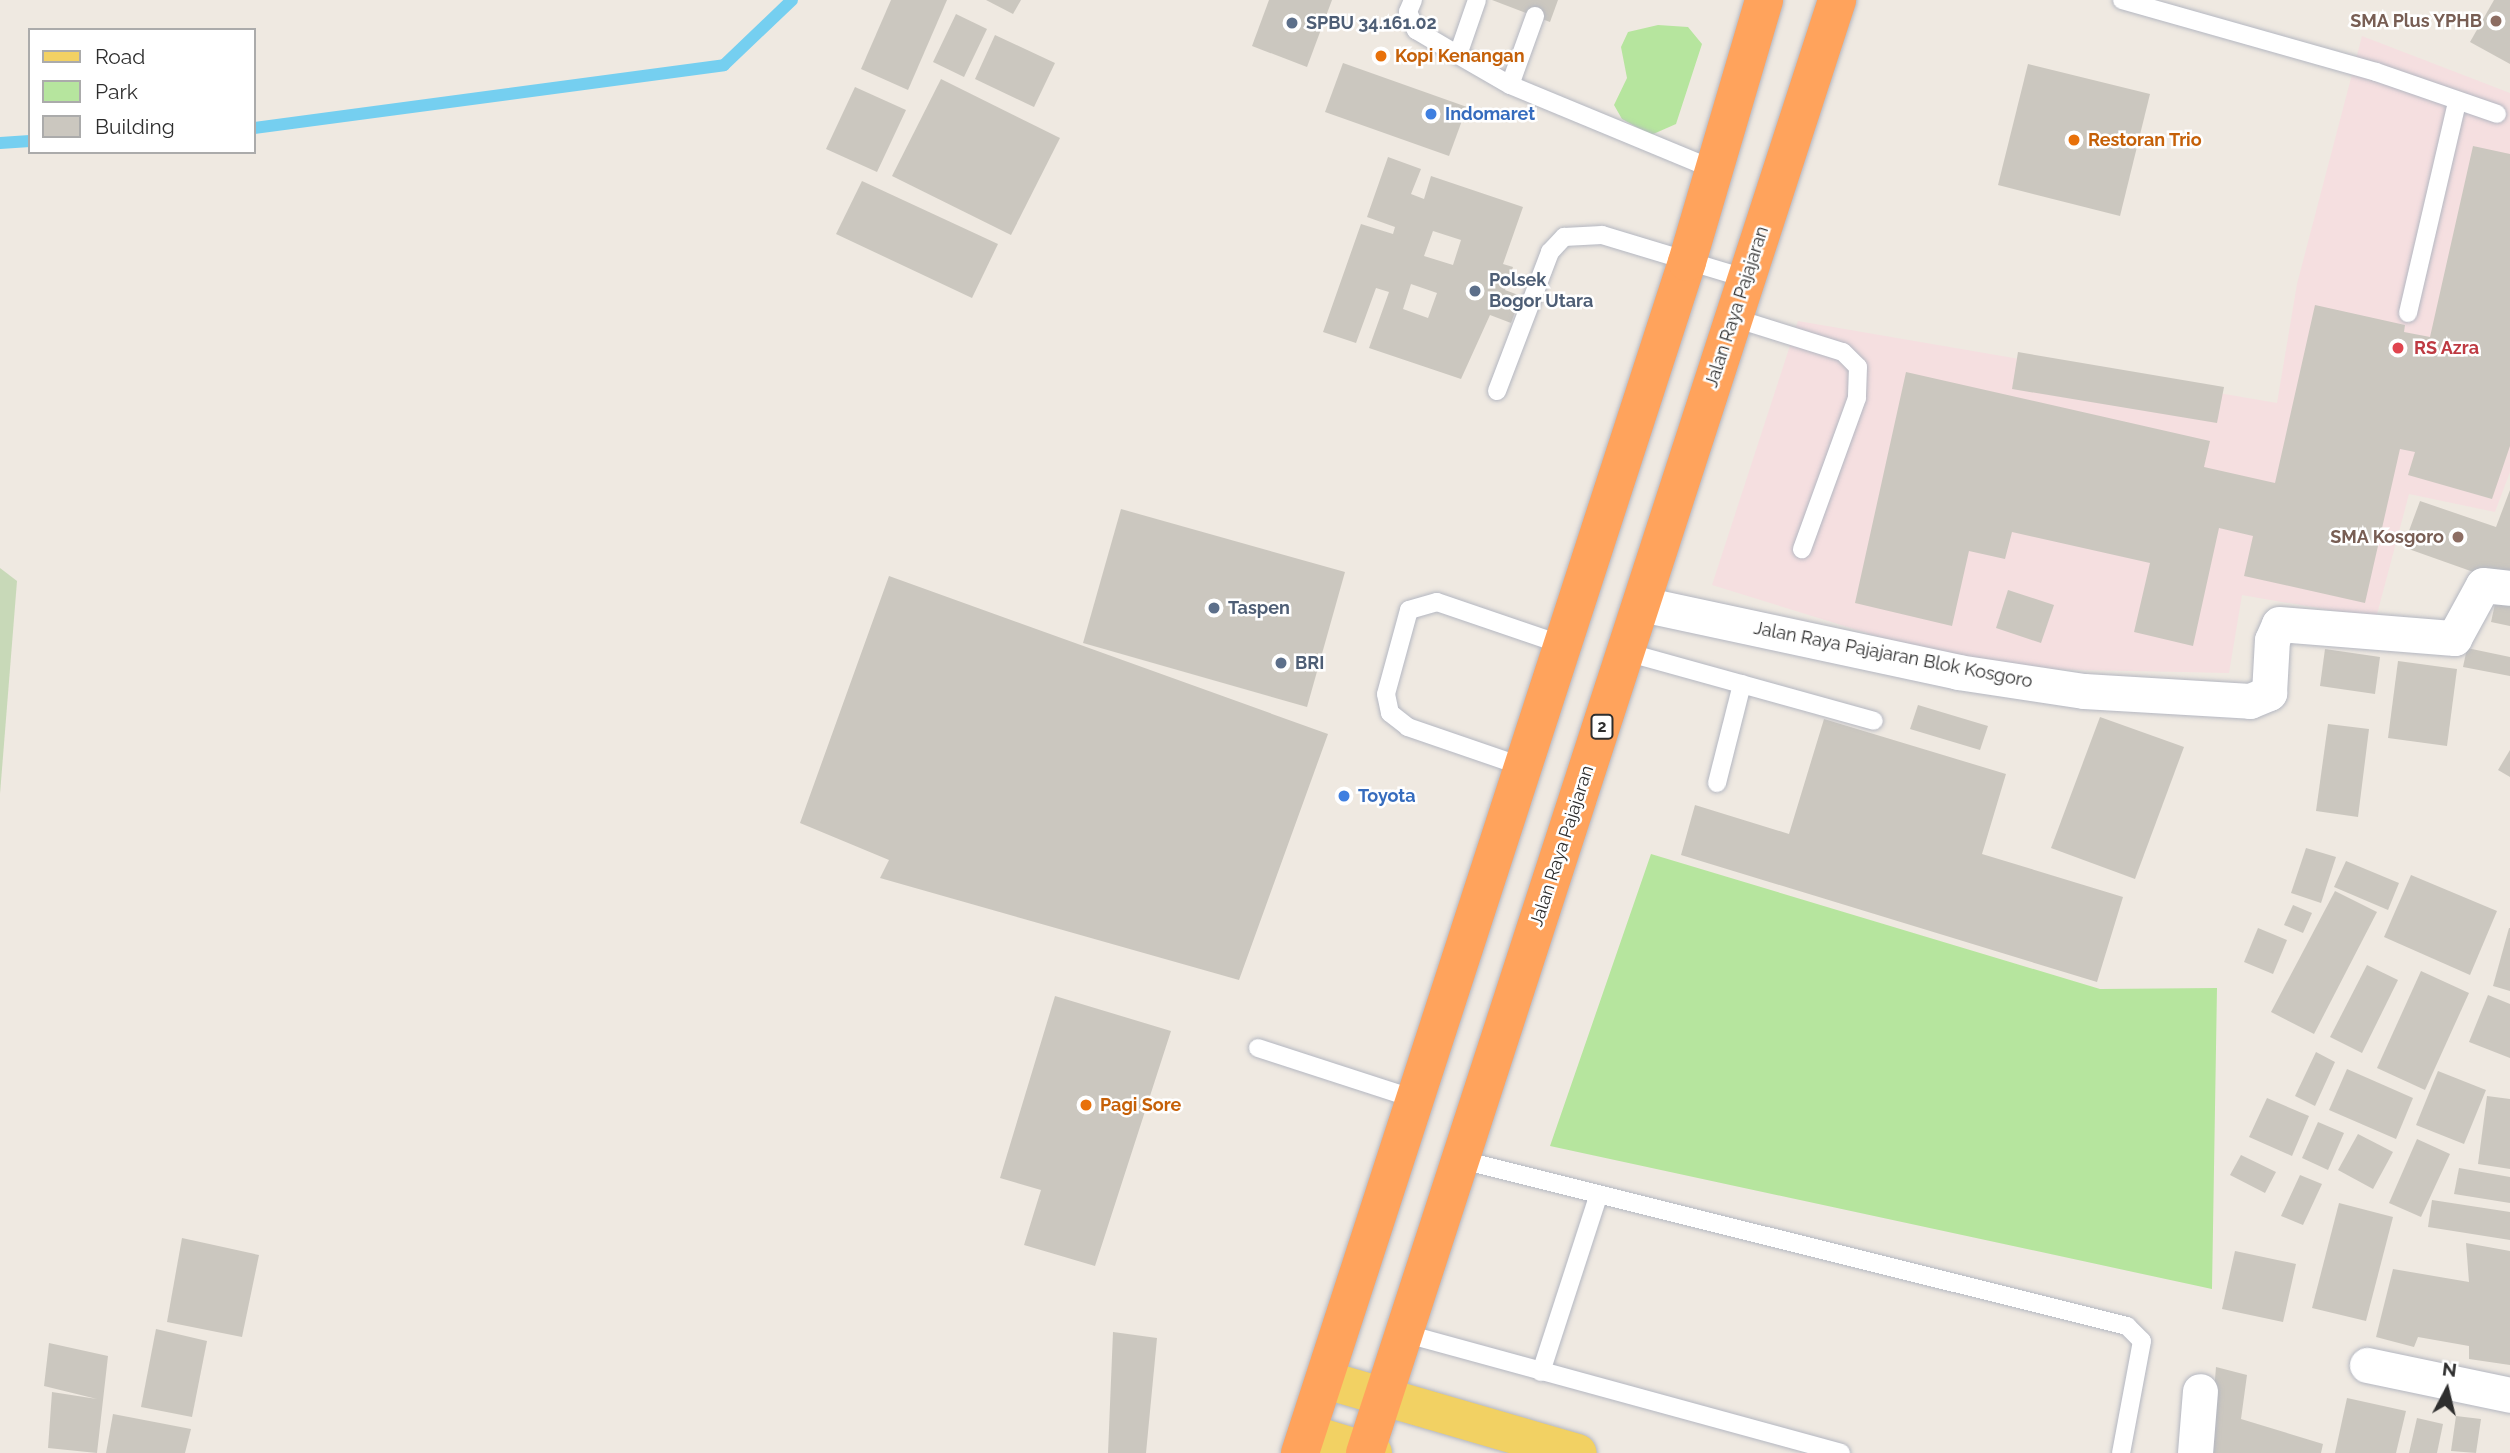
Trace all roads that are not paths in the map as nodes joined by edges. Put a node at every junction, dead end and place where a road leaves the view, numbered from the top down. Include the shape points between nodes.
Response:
1 (1413, 0) edge
2 (1477, 0) edge
3 (1764, 0) edge
4 (1838, 0) edge
5 (2122, 0) edge
6 (1535, 16) dead end
7 (1458, 55) junction
8 (1510, 85) junction
9 (2457, 102) junction
10 (2497, 114) dead end
11 (1715, 170) junction
12 (1687, 262) junction
13 (1744, 278) junction
14 (2408, 313) dead end
15 (1731, 317) junction
16 (1497, 391) dead end
17 (1802, 549) dead end
18 (2510, 588) edge
19 (1642, 604) junction
20 (1560, 644) junction
21 (1626, 652) junction
22 (1742, 684) junction
23 (1874, 721) dead end
24 (1521, 766) junction
25 (1717, 783) dead end
26 (1258, 1048) dead end
27 (1415, 1099) junction
28 (1458, 1159) junction
29 (1598, 1197) junction
30 (1403, 1333) junction
31 (2367, 1365) dead end
32 (1541, 1372) junction
33 (1326, 1380) junction
34 (2200, 1391) dead end
35 (2510, 1395) edge
36 (1383, 1397) junction
37 (1303, 1443) edge
38 (1368, 1452) edge
39 (1578, 1453) edge
40 (1841, 1453) edge
41 (2121, 1453) edge
42 (2195, 1453) edge

1 - 7 lane via 1408,12 1416,30
2 - 7 lane
3 - 11 highway
4 - 13 highway, Jalan Raya Pajajaran / 2 via 1806,109
5 - 9 lane via 2376,72
6 - 8 lane
7 - 8 lane
8 - 11 lane
9 - 10 lane
9 - 14 lane
11 - 12 highway
12 - 13 lane
12 - 16 lane via 1602,235 1564,237 1550,252
12 - 20 highway
13 - 15 highway, Jalan Raya Pajajaran / 2
15 - 17 lane via 1843,352 1858,367 1857,398
15 - 19 highway, Jalan Raya Pajajaran / 2
18 - 19 street, Jalan Raya Pajajaran Blok Kosgoro via 2483,585 2454,638 2279,624 2272,640 2269,693 2250,701 2084,691 1958,672
19 - 21 highway, Jalan Raya Pajajaran / 2
20 - 24 highway
20 - 24 lane via 1437,601 1409,610 1386,694 1390,713 1408,727
21 - 22 lane
21 - 28 highway, Jalan Raya Pajajaran / 2
22 - 23 lane
22 - 25 lane
24 - 27 highway
26 - 27 lane
27 - 33 highway
28 - 29 lane
28 - 30 highway, Jalan Raya Pajajaran / 2
29 - 32 lane
29 - 41 lane via 2127,1326 2142,1341
30 - 32 lane
30 - 36 highway, Jalan Raya Pajajaran / 2
31 - 35 street
32 - 40 lane
33 - 36 main road
33 - 37 highway
34 - 42 street
36 - 38 highway, Jalan Raya Pajajaran / 2
36 - 39 main road
37 - 38 main road

